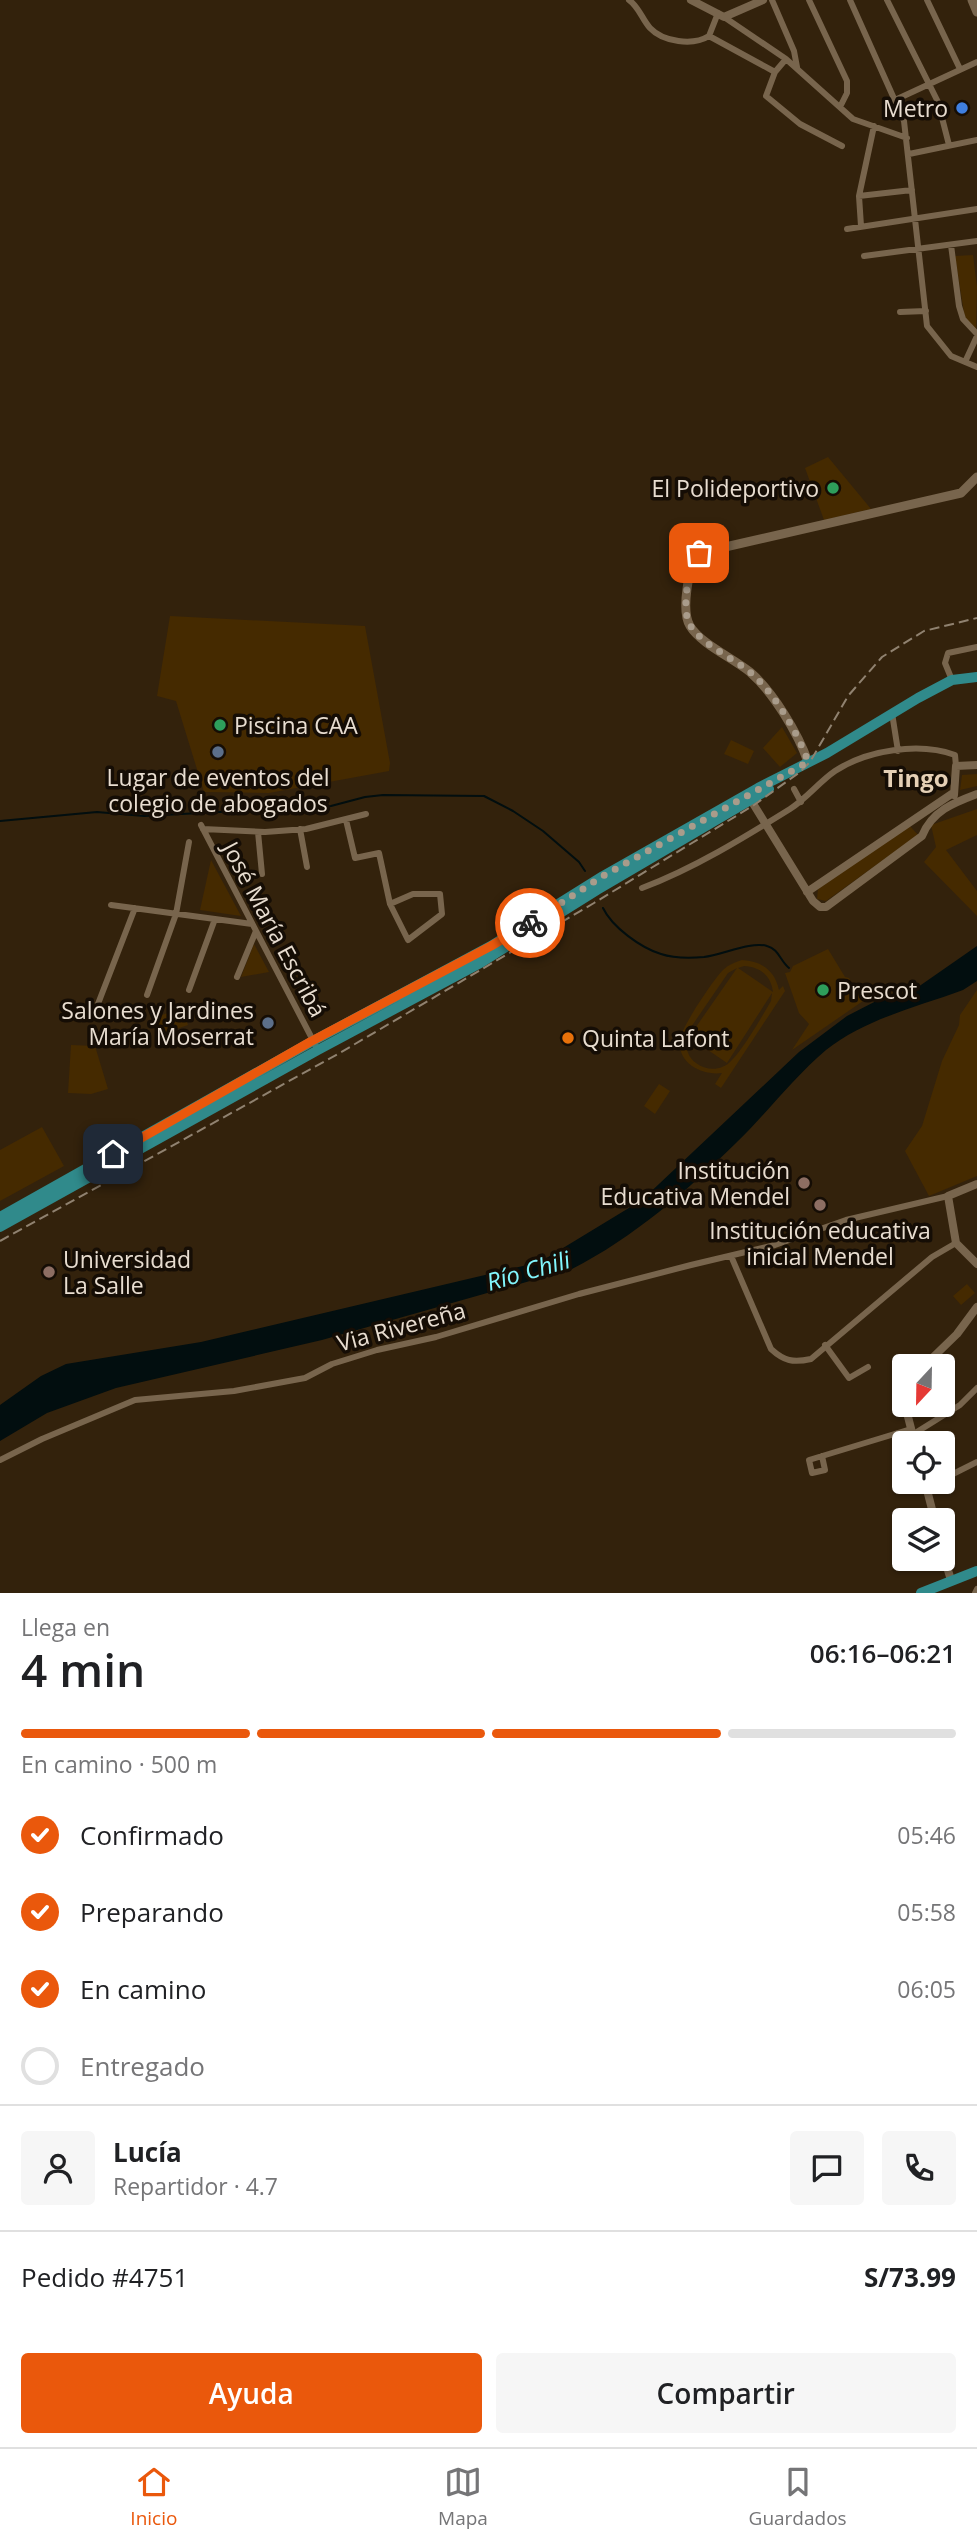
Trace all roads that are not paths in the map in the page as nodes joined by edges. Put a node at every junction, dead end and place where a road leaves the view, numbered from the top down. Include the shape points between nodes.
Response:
1 (629, 0) edge
2 (691, 0) edge
3 (762, 0) edge
4 (772, 0) edge
5 (809, 0) edge
6 (860, 0) edge
7 (887, 0) edge
8 (927, 0) edge
9 (972, 0) edge
10 (851, 2) edge
11 (746, 3) edge
12 (977, 12) edge
13 (721, 15) junction
14 (709, 36) junction
15 (786, 59) junction
16 (977, 62) edge
17 (797, 69) junction
18 (960, 69) junction
19 (775, 72) junction
20 (930, 83) junction
21 (895, 100) junction
22 (840, 107) junction
23 (874, 126) junction
24 (907, 138) junction
25 (977, 140) edge
26 (948, 145) junction
27 (842, 146) dead end
28 (909, 154) junction
29 (912, 190) junction
30 (859, 196) junction
31 (977, 209) edge
32 (915, 219) junction
33 (861, 226) junction
34 (847, 229) dead end
35 (977, 241) edge
36 (951, 246) junction
37 (919, 249) junction
38 (864, 256) dead end
39 (926, 311) junction
40 (900, 312) dead end
41 (977, 335) edge
42 (965, 362) junction
43 (977, 368) edge
44 (977, 477) edge
45 (977, 647) edge
46 (977, 677) edge
47 (952, 680) junction
48 (892, 713) junction
49 (898, 751) junction
50 (808, 762) junction
51 (977, 765) edge
52 (956, 766) junction
53 (794, 789) dead end
54 (977, 794) edge
55 (954, 797) junction
56 (750, 798) junction
57 (801, 802) junction
58 (366, 814) dead end
59 (918, 815) junction
60 (346, 820) junction
61 (765, 824) junction
62 (927, 825) junction
63 (300, 829) junction
64 (258, 832) junction
65 (190, 842) dead end
66 (307, 867) dead end
67 (262, 874) dead end
68 (642, 888) dead end
69 (807, 891) junction
70 (390, 904) junction
71 (111, 905) dead end
72 (135, 908) junction
73 (176, 914) junction
74 (215, 919) junction
75 (254, 927) junction
76 (237, 977) dead end
77 (189, 990) dead end
78 (147, 995) dead end
79 (96, 1009) dead end
80 (316, 1045) junction
81 (977, 1184) edge
82 (948, 1196) junction
83 (0, 1217) edge
84 (0, 1227) edge
85 (956, 1243) junction
86 (731, 1255) junction
87 (977, 1264) edge
88 (977, 1307) edge
89 (825, 1346) junction
90 (939, 1354) edge
91 (869, 1367) dead end
92 (977, 1388) edge
93 (921, 1431) edge
94 (892, 1441) edge
95 (822, 1456) dead end
96 (0, 1460) edge
97 (977, 1462) edge
98 (955, 1473) edge
99 (948, 1571) edge
100 (977, 1571) edge
101 (951, 1580) junction
102 (921, 1593) edge

1 - 14 street via 652,31 690,42
2 - 13 street
3 - 11 street
4 - 17 street
5 - 22 street via 847,82
6 - 10 street
7 - 20 street
8 - 18 street
9 - 12 main road
10 - 21 street
11 - 13 street
13 - 14 street
13 - 15 street
14 - 19 street
15 - 17 street
15 - 19 street
16 - 18 street
17 - 22 street
18 - 20 street
19 - 27 street via 766,96 800,124
20 - 21 street
20 - 26 street
21 - 24 street
22 - 23 street via 853,119
23 - 24 street
23 - 30 street
24 - 28 street
25 - 26 street
26 - 28 street
28 - 29 street
29 - 30 street
29 - 32 street
30 - 33 street
31 - 32 street
32 - 33 street
32 - 37 street
33 - 34 street
35 - 36 street
36 - 37 street
36 - 41 street via 959,306
37 - 38 street
37 - 39 street
39 - 40 street
39 - 42 street via 927,326 940,344
41 - 42 street
42 - 43 street
44 - 50 main road via 961,493 699,553 693,560 686,608 689,624 769,693
45 - 47 street via 948,653
46 - 47 main road
47 - 48 main road
48 - 49 street
48 - 50 main road
49 - 52 street via 944,751 955,755
49 - 57 street via 852,761
50 - 56 main road
51 - 52 street
52 - 55 street
53 - 57 street
54 - 55 street
55 - 59 street
55 - 62 street
56 - 61 street
56 - 80 main road via 591,888 482,962
57 - 61 street
58 - 60 street
59 - 62 street
59 - 69 street
60 - 63 street
60 - 70 street via 355,858 380,853
61 - 68 street
61 - 69 street
62 - 69 street via 922,836 836,902 820,907
63 - 64 street
63 - 66 street
64 - 67 street
64 - 75 street, José María Escribá via 202,827
65 - 73 street
70 - 70 street via 408,940 442,914 440,894 412,894
71 - 72 street
72 - 73 street
72 - 79 street
73 - 74 street
73 - 78 street
74 - 75 street
74 - 77 street
75 - 76 street
75 - 80 street, José María Escribá
80 - 83 main road
80 - 84 main road
81 - 82 street, Via Rivereña
82 - 85 street
82 - 86 street, Via Rivereña via 846,1220
85 - 87 street
85 - 89 street via 932,1257
86 - 89 street via 771,1349 795,1363 811,1359
86 - 96 street, Via Rivereña via 352,1357 305,1378 234,1391 135,1400
88 - 90 street
89 - 91 street via 849,1378
92 - 93 street
94 - 95 street
97 - 98 street
99 - 101 street
100 - 101 main road
101 - 102 main road

